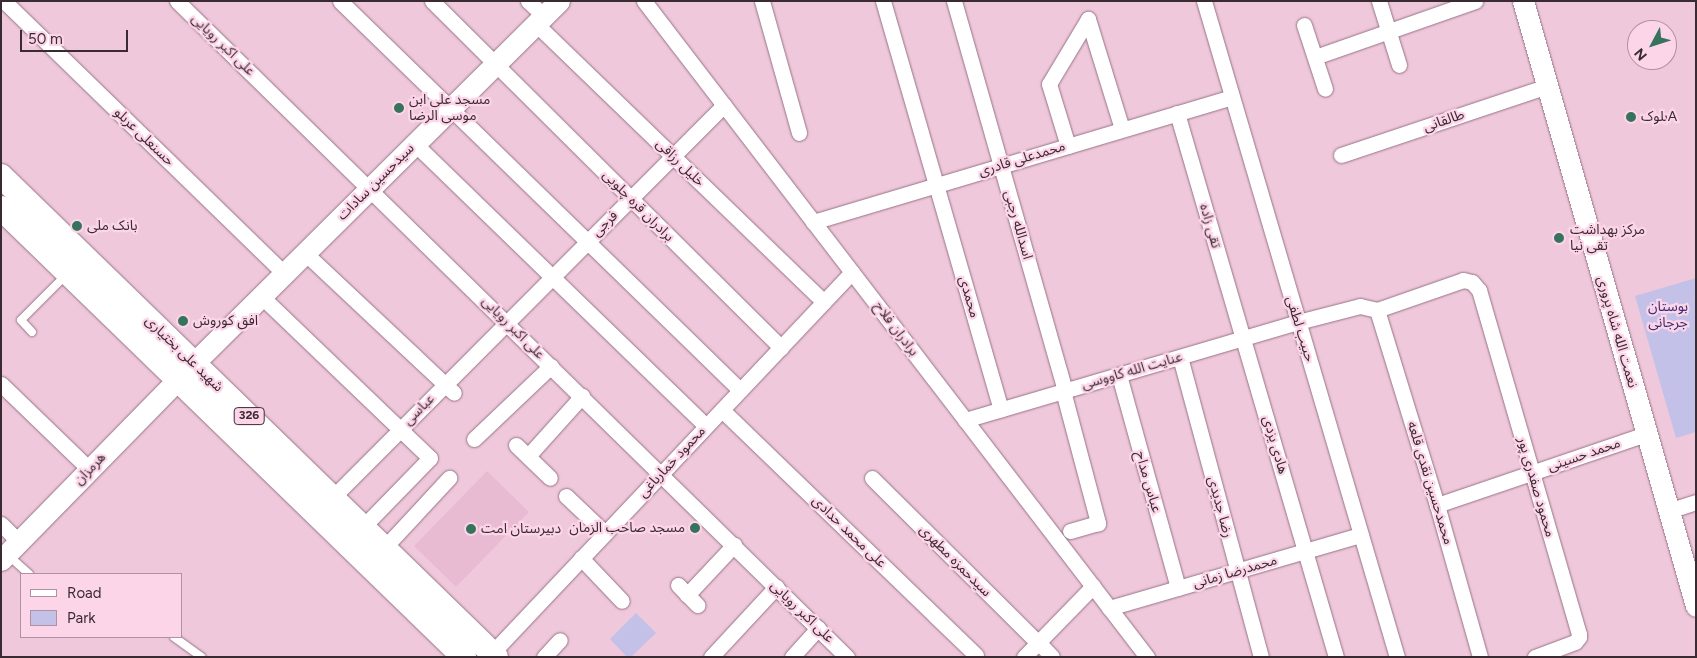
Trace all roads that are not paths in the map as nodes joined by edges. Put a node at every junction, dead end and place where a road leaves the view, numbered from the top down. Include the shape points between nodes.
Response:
1 (4, 1) edge
2 (177, 1) edge
3 (340, 1) edge
4 (432, 1) edge
5 (528, 1) edge
6 (559, 1) edge
7 (644, 1) edge
8 (762, 1) edge
9 (883, 1) edge
10 (954, 1) edge
11 (1204, 1) edge
12 (1379, 1) edge
13 (1475, 1) edge
14 (1523, 1) edge
15 (540, 20) junction
16 (1304, 25) dead end
17 (1388, 31) junction
18 (1315, 57) junction
19 (496, 64) junction
20 (1399, 65) dead end
21 (1547, 86) junction
22 (1325, 89) dead end
23 (1231, 97) junction
24 (724, 105) junction
25 (450, 109) junction
26 (1177, 113) junction
27 (1122, 129) junction
28 (799, 133) dead end
29 (415, 144) junction
30 (1068, 146) junction
31 (1341, 155) dead end
32 (673, 156) junction
33 (1001, 166) junction
34 (1, 176) edge
35 (937, 185) junction
36 (371, 188) junction
37 (630, 198) junction
38 (1, 208) edge
39 (813, 222) junction
40 (588, 241) junction
41 (305, 253) junction
42 (852, 272) junction
43 (68, 273) junction
44 (284, 273) junction
45 (552, 277) junction
46 (261, 296) junction
47 (824, 302) junction
48 (1377, 310) junction
49 (507, 322) junction
50 (1298, 322) junction
51 (32, 332) dead end
52 (1243, 338) junction
53 (780, 348) junction
54 (1180, 357) junction
55 (551, 366) junction
56 (186, 371) junction
57 (1118, 375) junction
58 (1, 384) edge
59 (450, 388) junction
60 (740, 390) junction
61 (1064, 391) junction
62 (582, 396) junction
63 (1001, 409) junction
64 (722, 410) junction
65 (230, 414) junction
66 (965, 420) junction
67 (706, 426) junction
68 (401, 428) junction
69 (1646, 434) junction
70 (474, 439) dead end
71 (516, 445) dead end
72 (528, 456) junction
73 (89, 470) junction
74 (1532, 473) junction
75 (661, 474) junction
76 (449, 478) dead end
77 (550, 478) dead end
78 (872, 478) dead end
79 (566, 496) dead end
80 (332, 498) junction
81 (1696, 502) edge
82 (1437, 505) junction
83 (1668, 511) junction
84 (1, 524) edge
85 (363, 527) junction
86 (1070, 531) dead end
87 (605, 533) junction
88 (1361, 535) junction
89 (734, 545) junction
90 (384, 548) junction
91 (1306, 551) junction
92 (9, 552) edge
93 (581, 558) junction
94 (1238, 571) junction
95 (29, 573) edge
96 (1093, 586) junction
97 (776, 587) junction
98 (1178, 588) junction
99 (687, 595) dead end
100 (622, 601) dead end
101 (1696, 606) edge
102 (1109, 608) junction
103 (818, 628) junction
104 (175, 638) edge
105 (560, 640) dead end
106 (1039, 644) junction
107 (492, 655) edge
108 (976, 655) dead end
109 (202, 657) edge
110 (464, 657) edge
111 (544, 657) edge
112 (710, 657) edge
113 (792, 657) edge
114 (847, 657) edge
115 (1024, 657) edge
116 (1052, 657) edge
117 (1147, 657) edge
118 (1261, 657) edge
119 (1336, 657) edge
120 (1397, 657) edge
121 (1480, 657) edge
122 (1535, 657) edge

1 - 44 street, حسنعلی عربلو
2 - 36 street, علی اکبر رویایی
3 - 25 street
4 - 19 street, برادران قره چلویی
5 - 15 street, خلیل رزاقی
6 - 15 main road, سیدحسین سادات
7 - 24 street, برادران فلاح
8 - 28 street
9 - 35 street, محمدی
10 - 33 street, اسدالله رجبی
11 - 23 street, حبیب لطفی
12 - 17 street
13 - 17 street
14 - 21 main road, نعمت الله شاه پروری
15 - 19 main road, سیدحسین سادات
15 - 32 street, خلیل رزاقی
16 - 18 street
17 - 18 street
17 - 20 street
18 - 22 street
19 - 25 main road, سیدحسین سادات
19 - 37 street, برادران قره چلویی
21 - 31 street, طالقانی
21 - 69 main road, نعمت الله شاه پروری
23 - 26 street, محمدعلی قادری
23 - 50 street, حبیب لطفی
24 - 32 street, فرجی
24 - 39 street, برادران فلاح
25 - 29 main road, سیدحسین سادات
25 - 40 street
26 - 27 street, محمدعلی قادری
26 - 52 street, تقی زاده
27 - 30 street, محمدعلی قادری
27 - 30 street via 1088,19 1049,84
29 - 36 main road, سیدحسین سادات
29 - 45 street
30 - 33 street, محمدعلی قادری
32 - 37 street, فرجی
32 - 47 street, خلیل رزاقی
33 - 35 street, محمدعلی قادری
33 - 61 street, اسدالله رجبی
34 - 56 main road, شهید علی بختیاری / 326
35 - 39 street, محمدعلی قادری
35 - 63 street, محمدی
36 - 41 main road, سیدحسین سادات
36 - 49 street, علی اکبر رویایی
37 - 40 street, فرجی
37 - 53 street, برادران قره چلویی
38 - 43 main road, شهید علی بختیاری / 326
39 - 42 street, برادران فلاح
40 - 45 street, فرجی
40 - 60 street
41 - 44 main road, سیدحسین سادات
41 - 59 street
42 - 47 street, محمود خمارباغی
42 - 66 street, برادران فلاح
43 - 51 lane via 21,320
43 - 56 main road, شهید علی بختیاری / 326
44 - 46 main road, سیدحسین سادات
45 - 49 street, فرجی
45 - 67 street
46 - 56 main road, سیدحسین سادات
46 - 68 street
47 - 53 street, محمود خمارباغی
48 - 50 street, عنایت‌ الله کاووسی via 1360,306
48 - 74 street, محمود صفدری پور via 1463,280 1472,282 1479,290
48 - 82 street, محمدحسین نقدی قلعه
49 - 55 street, علی اکبر رویایی
49 - 59 street, عباسی
50 - 52 street, عنایت‌ الله کاووسی
50 - 88 street, حبیب لطفی
52 - 54 street, عنایت‌ الله کاووسی
52 - 91 street, هادی یزدی
53 - 60 street, محمود خمارباغی
54 - 57 street, عنایت‌ الله کاووسی
54 - 94 street, رضا جدیدی
55 - 62 street, علی اکبر رویایی
55 - 70 street
56 - 65 main road, شهید علی بختیاری / 326
56 - 73 main road, هرمزان
57 - 61 street, عنایت‌ الله کاووسی
57 - 98 street, عباس مداح
58 - 73 street
59 - 68 street, عباسی
60 - 64 street, محمود خمارباغی
61 - 63 street, عنایت‌ الله کاووسی
61 - 86 street, اسدالله رجبی via 1098,523
62 - 72 street
62 - 75 street, علی اکبر رویایی
63 - 66 street, عنایت‌ الله کاووسی
64 - 67 street, محمود خمارباغی
64 - 108 street, علی محمد حدادی
65 - 80 main road, شهید علی بختیاری / 326
65 - 110 main road, شهید علی بختیاری / 326
66 - 96 street, برادران فلاح
67 - 75 street, محمود خمارباغی
68 - 80 street, عباسی
68 - 85 street via 430,458
69 - 74 street, محمد حسینی
69 - 83 main road, نعمت الله شاه پروری
71 - 72 street
72 - 77 street
73 - 92 main road, هرمزان
74 - 82 street, محمد حسینی
74 - 122 street, محمود صفدری پور via 1579,637 1572,643
75 - 87 street, محمود خمارباغی
75 - 89 street, علی اکبر رویایی
76 - 90 street
78 - 106 street, سیدحمزه مطهری
79 - 87 street
80 - 85 main road, شهید علی بختیاری / 326
81 - 83 street
82 - 121 street, محمدحسین نقدی قلعه
83 - 101 main road, نعمت الله شاه پروری
84 - 92 street
85 - 90 main road, شهید علی بختیاری / 326
87 - 93 street, محمود خمارباغی
88 - 91 street, محمدرضا زمانی
88 - 120 street, حبیب لطفی
89 - 97 street, علی اکبر رویایی
89 - 99 street
90 - 107 main road, شهید علی بختیاری / 326
91 - 94 street, محمدرضا زمانی
91 - 119 street, هادی یزدی
92 - 95 lane
93 - 100 street
93 - 107 street, محمود خمارباغی
94 - 98 street, محمدرضا زمانی
94 - 118 street, رضا جدیدی
96 - 102 street, برادران فلاح
96 - 106 street
97 - 103 street, علی اکبر رویایی
97 - 112 street
98 - 102 street, محمدرضا زمانی
102 - 117 street, برادران فلاح
103 - 113 street
103 - 114 street, علی اکبر رویایی
104 - 109 lane
105 - 111 street
106 - 115 street
106 - 116 street, سیدحمزه مطهری

